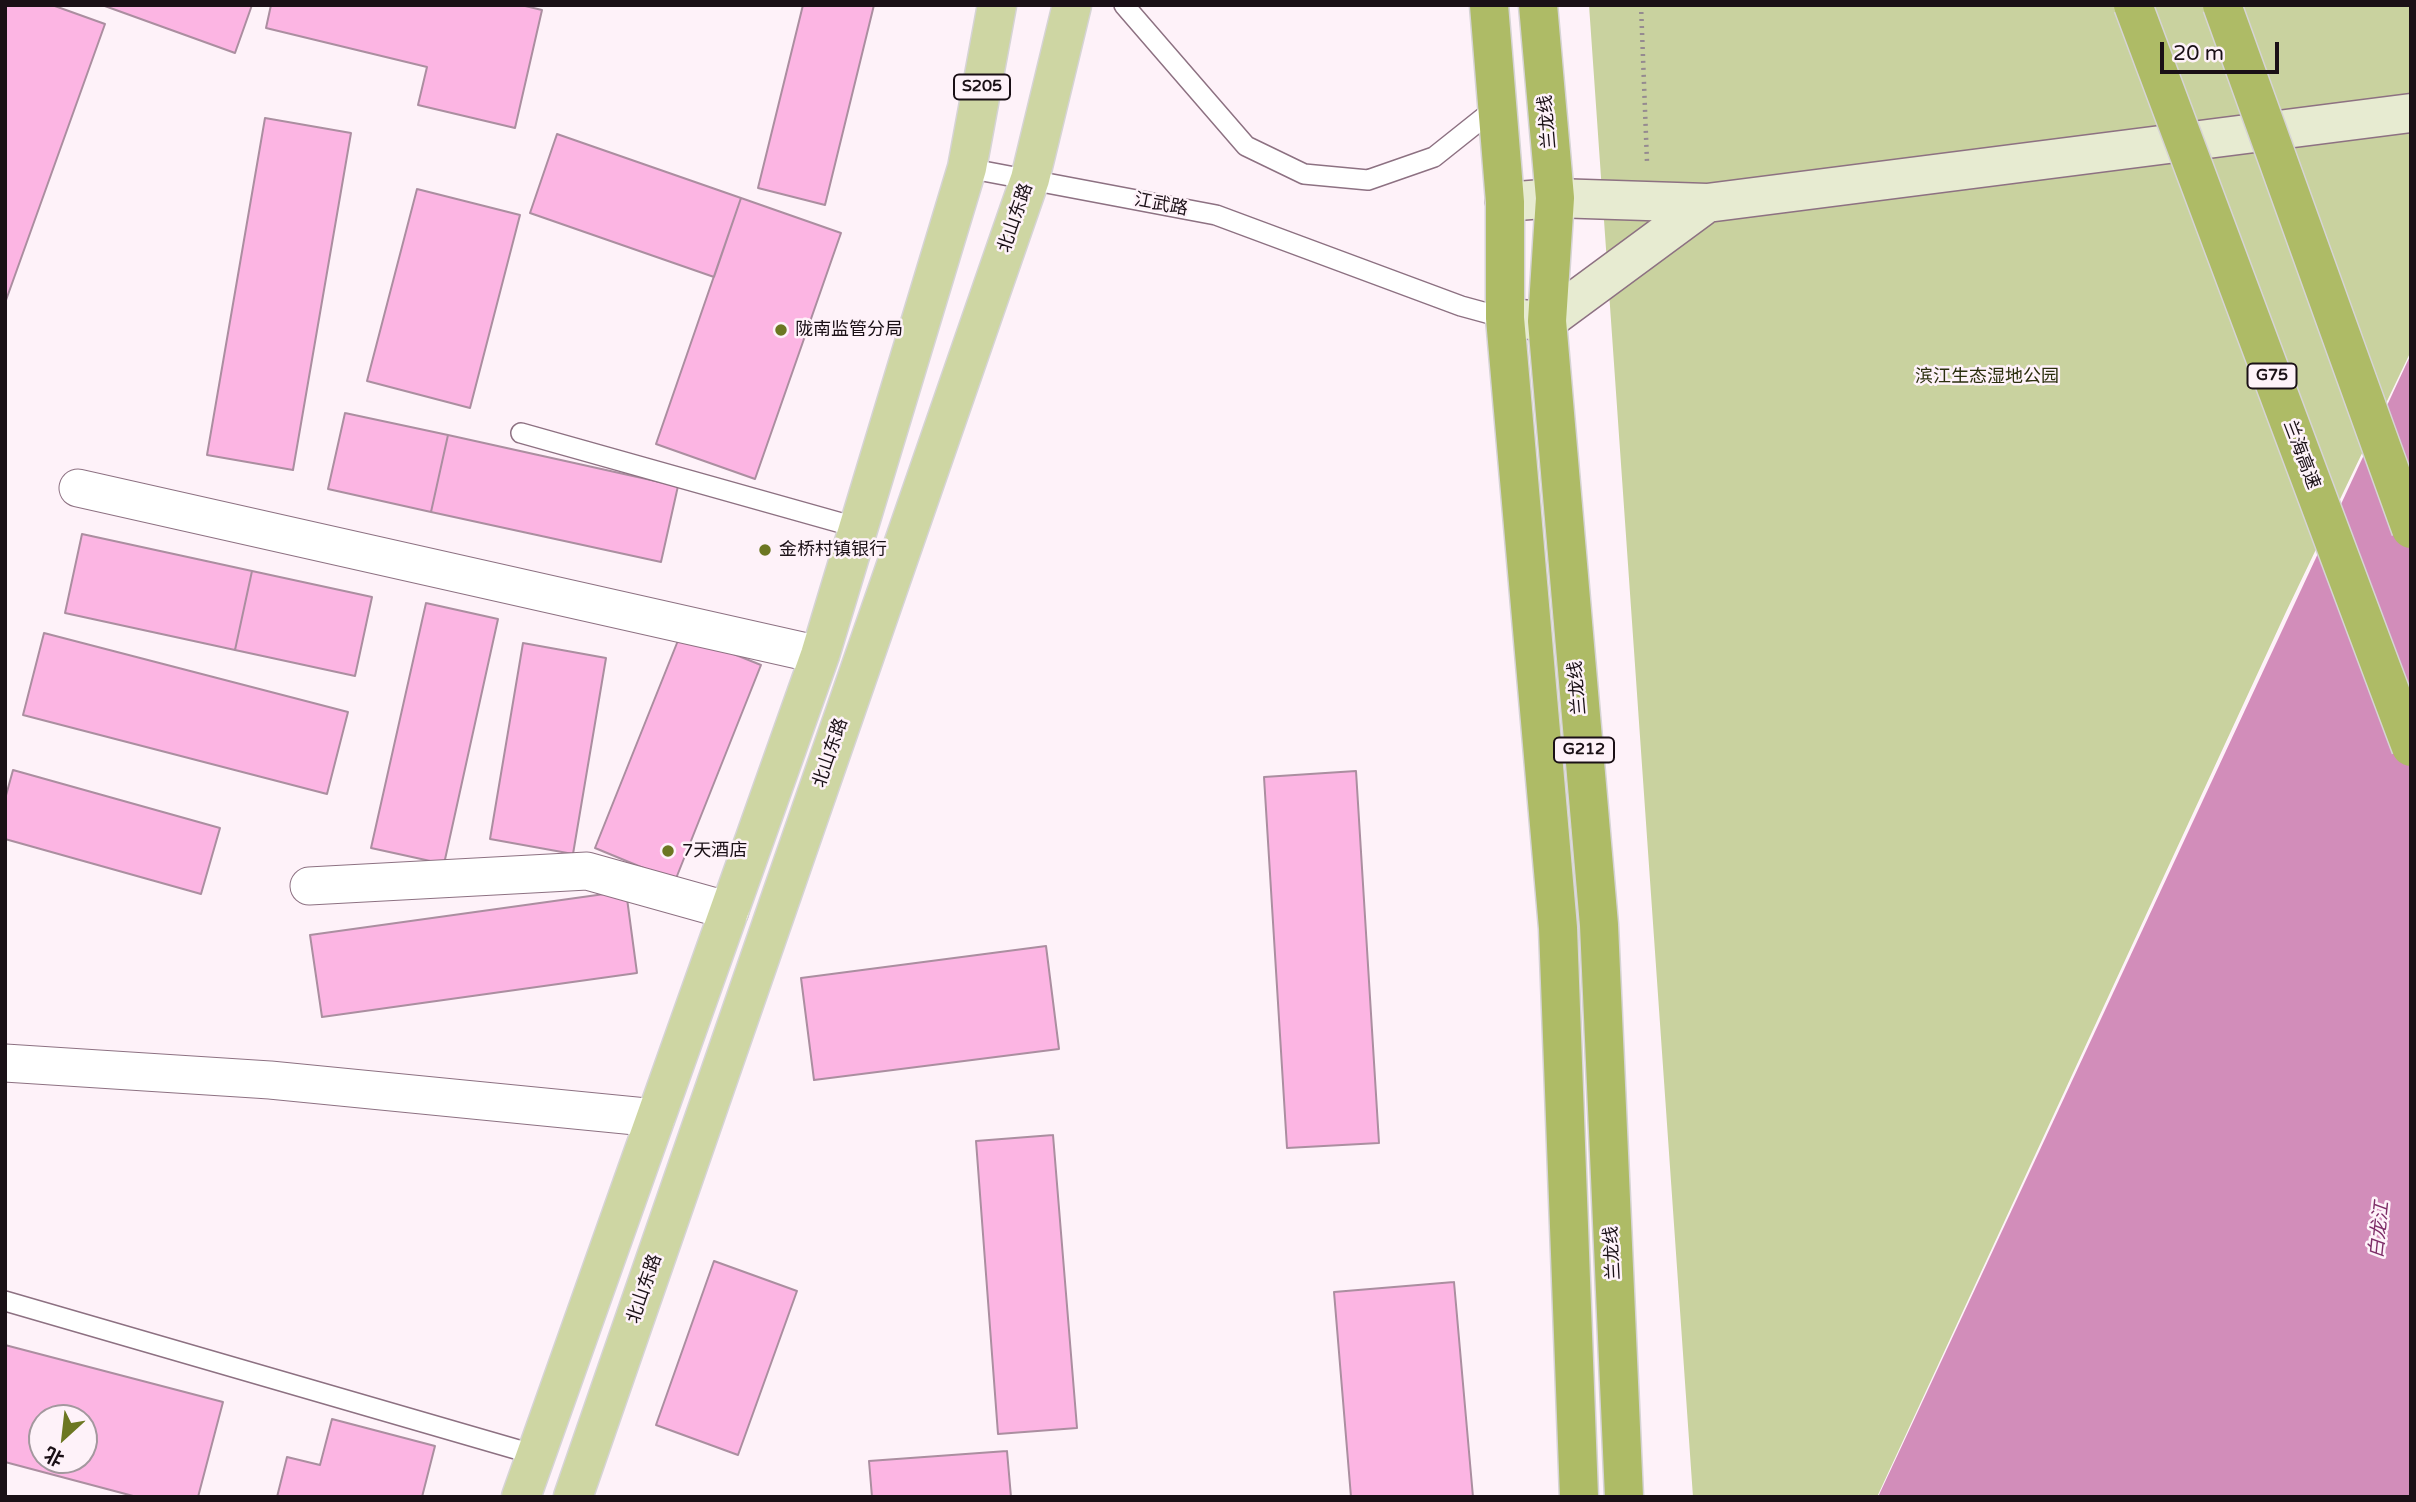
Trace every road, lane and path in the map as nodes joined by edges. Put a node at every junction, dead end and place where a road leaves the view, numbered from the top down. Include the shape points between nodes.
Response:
1 (997, 5) edge
2 (1072, 5) edge
3 (1124, 5) edge
4 (1489, 5) edge
5 (1538, 5) edge
6 (1641, 5) edge
7 (2133, 5) edge
8 (2222, 5) edge
9 (1499, 106) junction
10 (2411, 113) edge
11 (967, 168) junction
12 (1030, 179) junction
13 (1555, 198) junction
14 (1648, 201) junction
15 (1505, 202) junction
16 (1707, 203) junction
17 (1505, 318) junction
18 (1548, 321) junction
19 (521, 433) dead end
20 (78, 488) dead end
21 (859, 528) junction
22 (2411, 528) edge
23 (820, 655) junction
24 (2411, 747) edge
25 (309, 886) dead end
26 (730, 911) junction
27 (5, 1063) edge
28 (656, 1118) junction
29 (5, 1301) edge
30 (536, 1455) junction
31 (520, 1497) edge
32 (573, 1497) edge
33 (1579, 1497) edge
34 (1624, 1497) edge

1 - 11 main road, S205
2 - 12 main road, 北山东路
3 - 9 lane via 1246,146 1304,174 1368,180 1433,156
4 - 9 highway, G212
5 - 13 highway, 兰龙线 / G212
6 - 14 path
7 - 24 highway, 兰海高速 / G75, bridge
8 - 22 highway, bridge
9 - 15 highway, G212
10 - 16 main road, bridge
11 - 12 lane, 江武路
11 - 21 main road
12 - 17 lane, 江武路 via 1216,215
12 - 32 main road, 北山东路
13 - 14 main road
13 - 15 main road
13 - 18 highway, 兰龙线 / G212
14 - 16 main road
15 - 17 highway, G212
16 - 18 main road
17 - 18 main road
17 - 33 highway, G212 via 1558,928
18 - 34 highway, 兰龙线 / G212 via 1599,925
19 - 21 lane
20 - 23 street
21 - 23 main road
23 - 26 main road
25 - 26 street via 587,871
26 - 28 main road
27 - 28 street via 270,1080
28 - 30 main road
29 - 30 lane
30 - 31 main road

